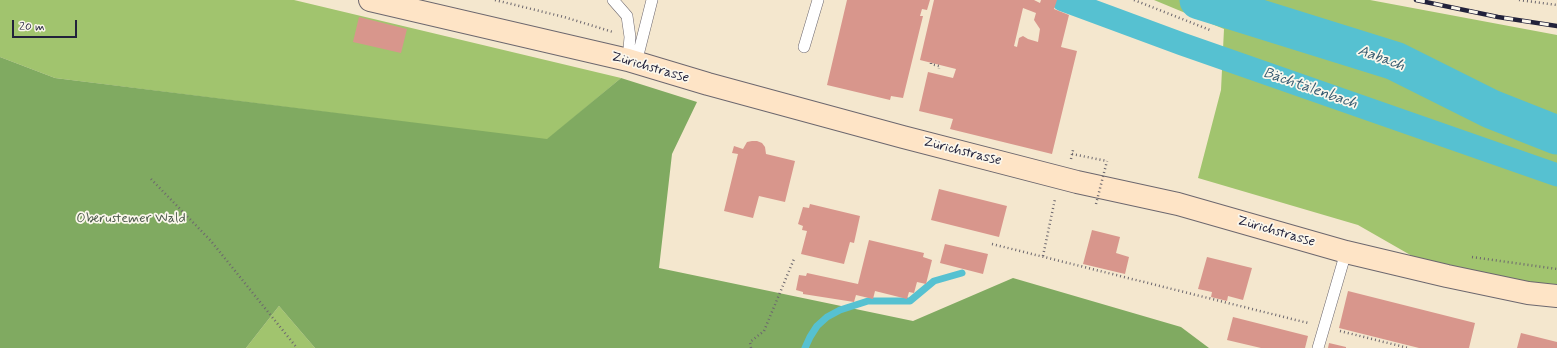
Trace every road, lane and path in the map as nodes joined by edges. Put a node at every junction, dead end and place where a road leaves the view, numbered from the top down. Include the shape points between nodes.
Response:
1 (370, 0) edge
2 (613, 0) edge
3 (652, 0) edge
4 (818, 0) edge
5 (1134, 0) edge
6 (1519, 0) edge
7 (1557, 5) edge
8 (1210, 30) dead end
9 (804, 47) dead end
10 (632, 62) junction
11 (931, 63) dead end
12 (939, 69) dead end
13 (1072, 154) dead end
14 (151, 179) dead end
15 (1048, 197) dead end
16 (1096, 204) dead end
17 (992, 244) dead end
18 (1346, 252) junction
19 (1043, 256) junction
20 (794, 259) dead end
21 (1557, 296) edge
22 (1324, 327) junction
23 (297, 348) edge
24 (751, 348) edge
25 (1318, 348) edge
26 (1408, 348) edge

1 - 10 main road, Zürichstrasse
2 - 10 lane via 627,16
3 - 10 lane
4 - 9 lane
5 - 8 path
6 - 7 path
10 - 18 main road, Zürichstrasse via 895,135 1070,180 1178,204
11 - 12 path via 939,66
13 - 16 path, bridge via 1106,161
14 - 23 path via 211,241
15 - 19 path via 1056,199
17 - 19 path
18 - 21 main road, Zürichstrasse via 1528,293
18 - 22 lane
19 - 22 path
20 - 24 path via 764,331 750,342
22 - 25 lane
22 - 26 path

